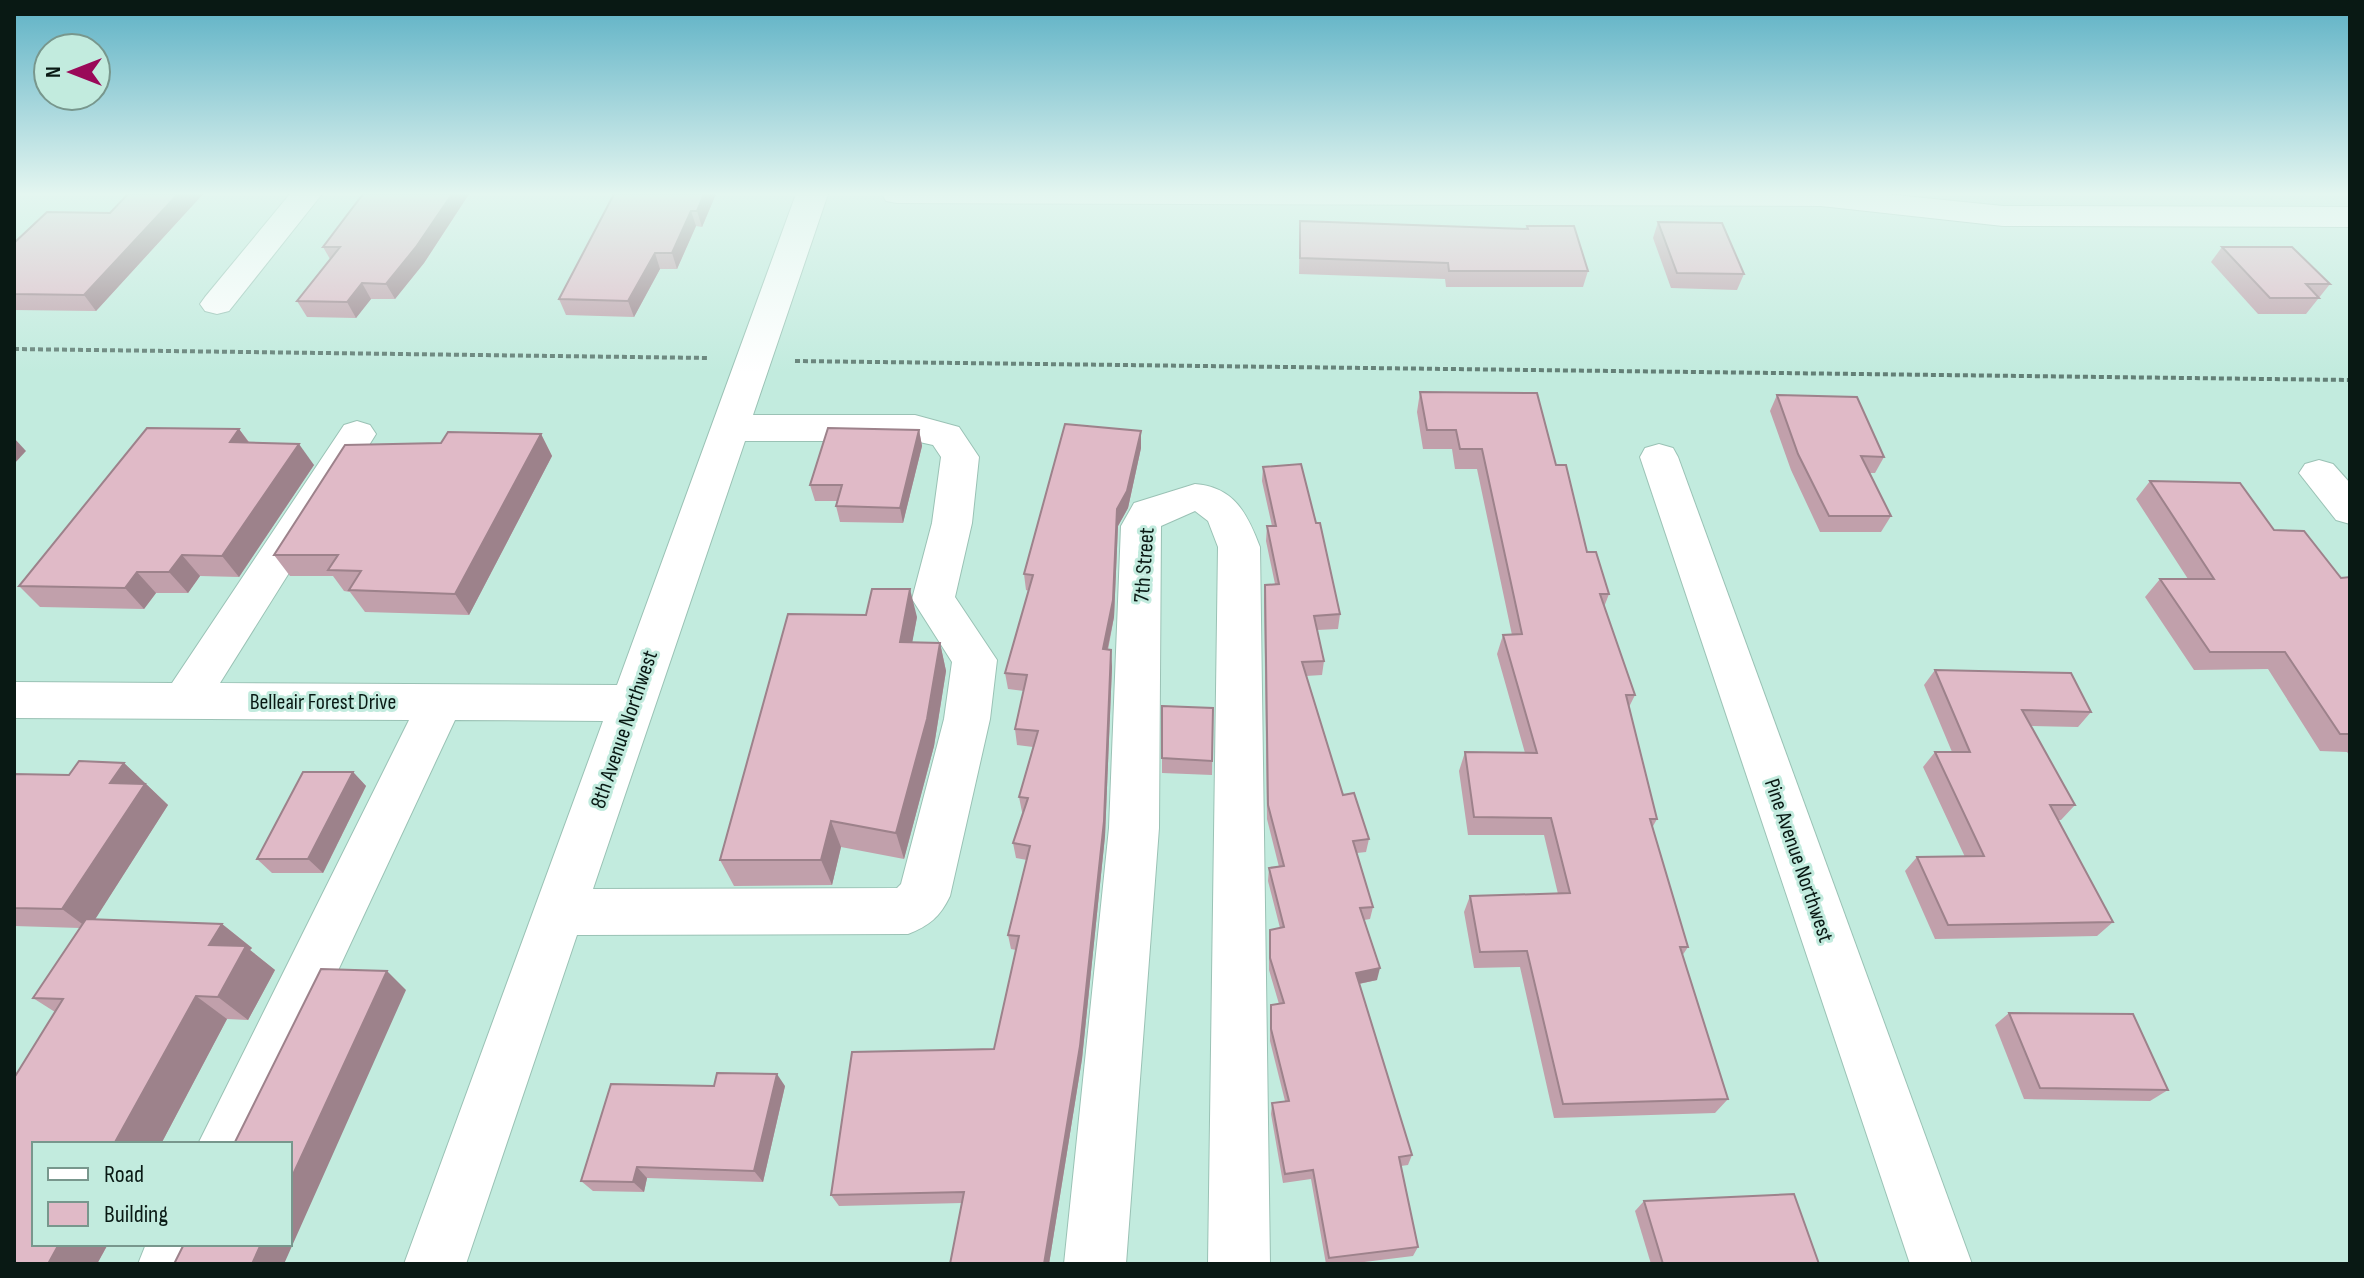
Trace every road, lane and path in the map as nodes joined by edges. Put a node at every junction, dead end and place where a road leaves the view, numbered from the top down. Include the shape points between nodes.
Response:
1 (258, 254) edge
2 (790, 254) edge
3 (217, 304) dead end
4 (14, 349) edge
5 (751, 359) junction
6 (2350, 380) edge
7 (730, 428) junction
8 (357, 434) dead end
9 (1659, 457) dead end
10 (2319, 473) dead end
11 (2350, 510) edge
12 (14, 700) edge
13 (184, 701) junction
14 (441, 702) junction
15 (633, 703) junction
16 (559, 912) junction
17 (228, 1142) edge
18 (435, 1264) edge
19 (1095, 1264) edge
20 (1239, 1264) edge
21 (1941, 1264) edge

1 - 3 street
2 - 5 street, 8th Avenue Northwest
4 - 5 path
5 - 6 path
5 - 7 street, 8th Avenue Northwest
7 - 15 street, 8th Avenue Northwest
7 - 16 street via 915,428 946,436 960,457 952,523 933,599 975,660 967,719 924,896 908,911
8 - 13 street
9 - 21 street, Pine Avenue Northwest
10 - 11 street
12 - 13 street, Belleair Forest Drive
13 - 14 street, Belleair Forest Drive
14 - 15 street, Belleair Forest Drive
14 - 17 street
15 - 16 street, 8th Avenue Northwest
16 - 18 street, 8th Avenue Northwest
19 - 20 street, 7th Street via 1134,828 1141,526 1148,513 1187,496 1206,498 1229,515 1239,547

